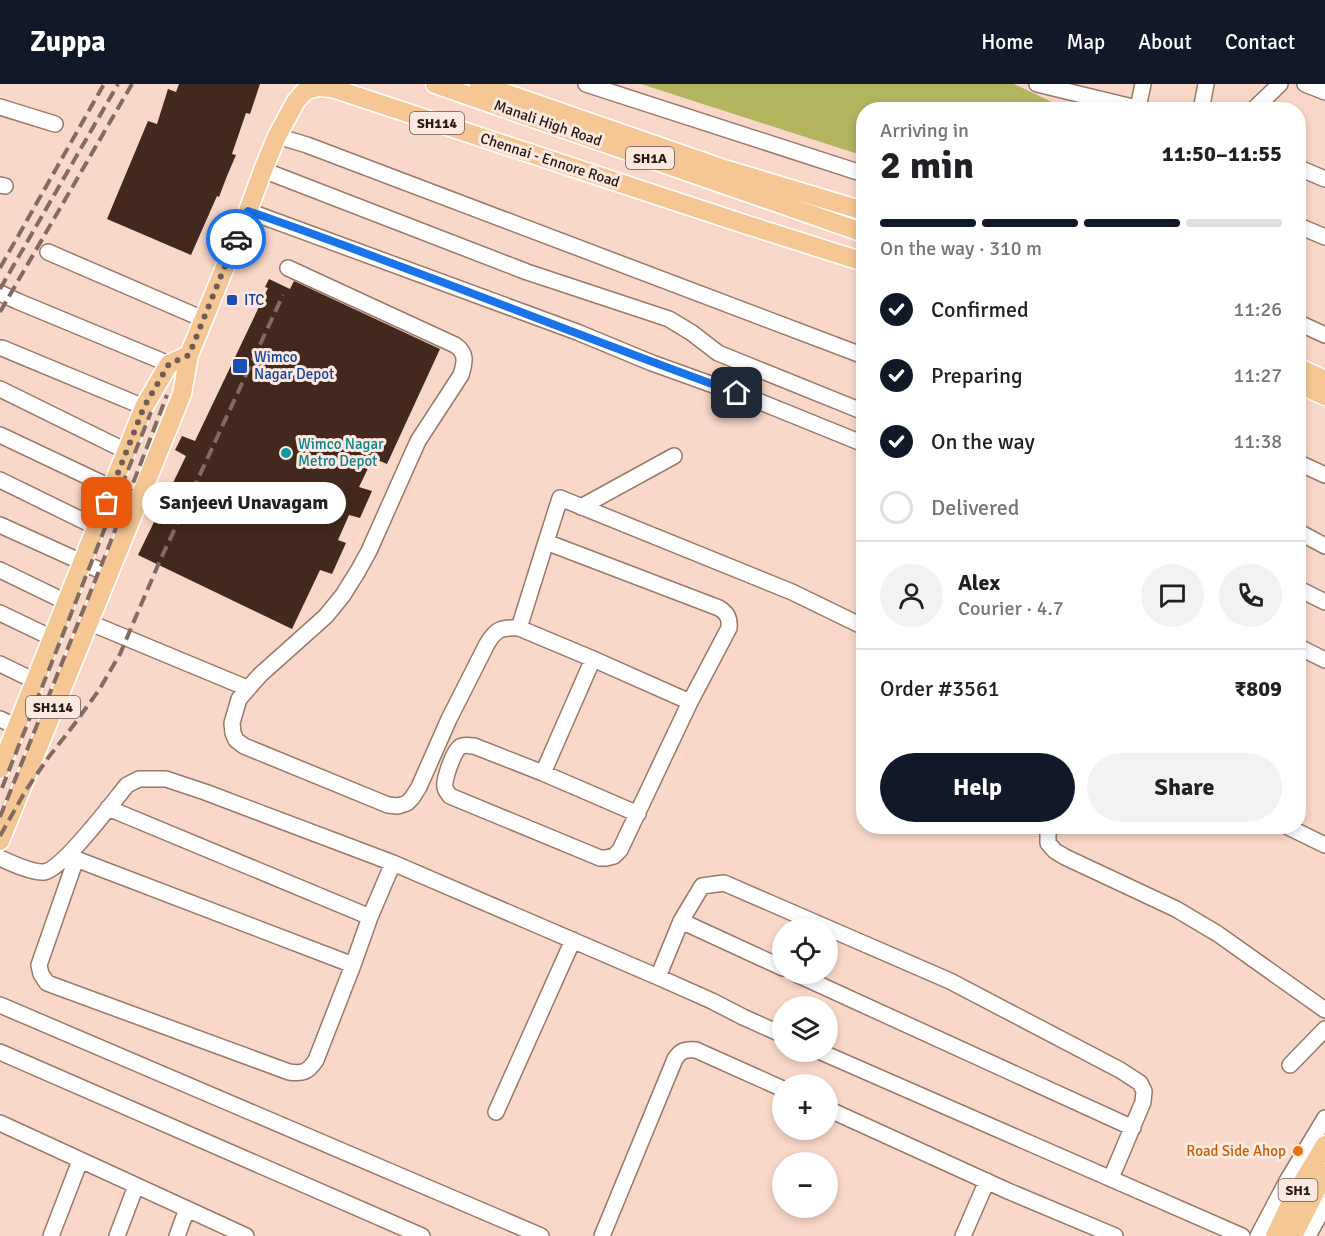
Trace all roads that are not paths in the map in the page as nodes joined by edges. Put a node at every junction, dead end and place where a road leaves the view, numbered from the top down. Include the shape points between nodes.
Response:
1 (435, 84) edge
2 (479, 84) edge
3 (586, 84) edge
4 (1037, 84) edge
5 (1143, 84) edge
6 (1206, 84) edge
7 (1280, 84) edge
8 (1305, 84) edge
9 (1325, 92) edge
10 (1086, 102) edge
11 (1142, 102) edge
12 (1203, 102) edge
13 (1261, 102) edge
14 (0, 106) edge
15 (56, 124) dead end
16 (277, 136) junction
17 (262, 170) junction
18 (856, 171) edge
19 (1306, 171) edge
20 (1325, 179) edge
21 (856, 209) edge
22 (248, 211) junction
23 (1306, 229) edge
24 (856, 230) edge
25 (856, 236) edge
26 (1325, 237) edge
27 (48, 252) dead end
28 (843, 256) junction
29 (856, 260) edge
30 (288, 268) dead end
31 (0, 293) edge
32 (203, 320) junction
33 (1306, 326) edge
34 (1325, 335) edge
35 (2, 348) dead end
36 (856, 353) edge
37 (189, 355) junction
38 (169, 364) junction
39 (1306, 371) edge
40 (1325, 380) edge
41 (1306, 387) edge
42 (0, 389) edge
43 (1325, 396) edge
44 (144, 407) junction
45 (856, 409) edge
46 (0, 435) edge
47 (856, 441) edge
48 (126, 452) junction
49 (674, 456) dead end
50 (1306, 466) edge
51 (1325, 475) edge
52 (0, 480) edge
53 (112, 488) junction
54 (581, 507) junction
55 (0, 525) edge
56 (96, 527) junction
57 (1306, 536) edge
58 (546, 542) junction
59 (1325, 546) edge
60 (82, 563) junction
61 (0, 570) edge
62 (108, 574) junction
63 (1306, 592) edge
64 (66, 602) junction
65 (1325, 602) edge
66 (0, 613) edge
67 (88, 622) junction
68 (856, 623) edge
69 (519, 628) junction
70 (52, 638) junction
71 (1306, 650) edge
72 (593, 659) junction
73 (1325, 660) edge
74 (0, 664) edge
75 (35, 681) junction
76 (247, 688) junction
77 (690, 702) junction
78 (0, 719) edge
79 (17, 727) junction
80 (1, 766) edge
81 (543, 773) junction
82 (108, 808) junction
83 (638, 814) junction
84 (1048, 834) edge
85 (1303, 834) edge
86 (0, 841) edge
87 (1325, 844) edge
88 (0, 858) edge
89 (72, 858) junction
90 (393, 863) junction
91 (370, 917) junction
92 (681, 921) junction
93 (573, 940) junction
94 (772, 963) edge
95 (353, 965) junction
96 (658, 976) junction
97 (818, 984) edge
98 (0, 1005) edge
99 (1325, 1010) edge
100 (1325, 1029) edge
101 (772, 1030) edge
102 (0, 1052) edge
103 (838, 1059) edge
104 (1290, 1065) dead end
105 (772, 1084) edge
106 (496, 1112) dead end
107 (838, 1114) edge
108 (1325, 1118) edge
109 (0, 1124) edge
110 (1133, 1128) junction
111 (1325, 1145) edge
112 (80, 1161) junction
113 (1325, 1173) edge
114 (1111, 1178) junction
115 (987, 1181) junction
116 (136, 1186) junction
117 (1325, 1205) edge
118 (187, 1209) junction
119 (240, 1235) edge
120 (51, 1236) edge
121 (117, 1236) edge
122 (177, 1236) edge
123 (422, 1236) edge
124 (541, 1236) edge
125 (602, 1236) edge
126 (963, 1236) edge
127 (1115, 1236) edge
128 (1242, 1236) edge
129 (1258, 1236) edge
130 (1275, 1236) edge
131 (1293, 1236) edge
132 (1308, 1236) edge

1 - 24 main road, Manali High Road / SH1A
2 - 21 main road, Manali High Road / SH1A via 721,168
3 - 18 street
4 - 10 street
5 - 11 street
6 - 12 street
7 - 13 street
8 - 9 street
14 - 15 street
16 - 17 main road, Chennai - Ennore Road / SH114
16 - 28 main road, Chennai - Ennore Road / SH114 via 305,91 332,88
16 - 36 street
17 - 22 main road, Chennai - Ennore Road / SH114
17 - 45 street via 527,272 669,319 718,353
19 - 20 street
22 - 32 main road, Chennai - Ennore Road / SH114
22 - 47 street via 577,332
23 - 26 street
25 - 28 main road
27 - 32 street
28 - 29 main road, Chennai - Ennore Road / SH114
30 - 76 street via 455,345 464,355 465,364 418,441 369,550 343,595 326,616
31 - 38 street
32 - 37 main road, Chennai - Ennore Road / SH114
33 - 34 street
35 - 44 street
37 - 38 main road
37 - 62 main road, Chennai - Ennore Road / SH114 via 182,394
38 - 44 main road, SH114
39 - 40 main road
41 - 43 main road
42 - 48 street
44 - 48 main road, SH114
46 - 53 street
48 - 53 main road, SH114
49 - 54 street
50 - 51 street
52 - 56 street
53 - 56 main road, SH114
54 - 58 street via 560,498
54 - 68 street via 792,592
55 - 60 street
56 - 60 main road, SH114
57 - 59 street
58 - 69 street
58 - 77 street via 725,612 729,628
60 - 62 street
60 - 64 main road, SH114
61 - 64 street
62 - 67 main road, Chennai - Ennore Road / SH114
63 - 65 street
64 - 70 main road, SH114
66 - 70 street
67 - 76 street
67 - 86 main road, Chennai - Ennore Road / SH114
69 - 72 street
69 - 76 street via 499,629 492,635 412,798 398,806 236,740 232,723 239,699
70 - 75 main road, SH114
71 - 73 street
72 - 77 street
72 - 81 street
74 - 75 street
75 - 79 main road, SH114
77 - 83 street
78 - 79 street
79 - 80 main road, SH114
81 - 83 street
81 - 83 street via 465,745 455,751 445,789 450,796 600,858 614,856 620,850
82 - 89 street
82 - 90 street via 127,785 139,779 166,779
82 - 91 street
84 - 99 street via 1048,843 1055,851 1176,909
85 - 87 street
88 - 89 street via 44,872
89 - 95 street
89 - 95 street via 39,965 47,983 298,1073 310,1069 316,1060
90 - 91 street
90 - 93 street
91 - 95 street
92 - 94 street
92 - 96 street
92 - 110 street via 702,886 724,883 950,981 1140,1083 1143,1102
93 - 96 street
93 - 106 street
96 - 101 street
97 - 110 street
98 - 124 street
100 - 104 street
102 - 123 street
103 - 114 street
105 - 125 street via 696,1050 680,1053
107 - 115 street
108 - 129 street
109 - 112 street
110 - 114 street
111 - 130 main road, SH1
112 - 116 street
112 - 120 street
113 - 131 main road, SH1
114 - 128 street
115 - 126 street
115 - 127 street
116 - 118 street
116 - 121 street
117 - 132 street
118 - 119 street
118 - 122 street

